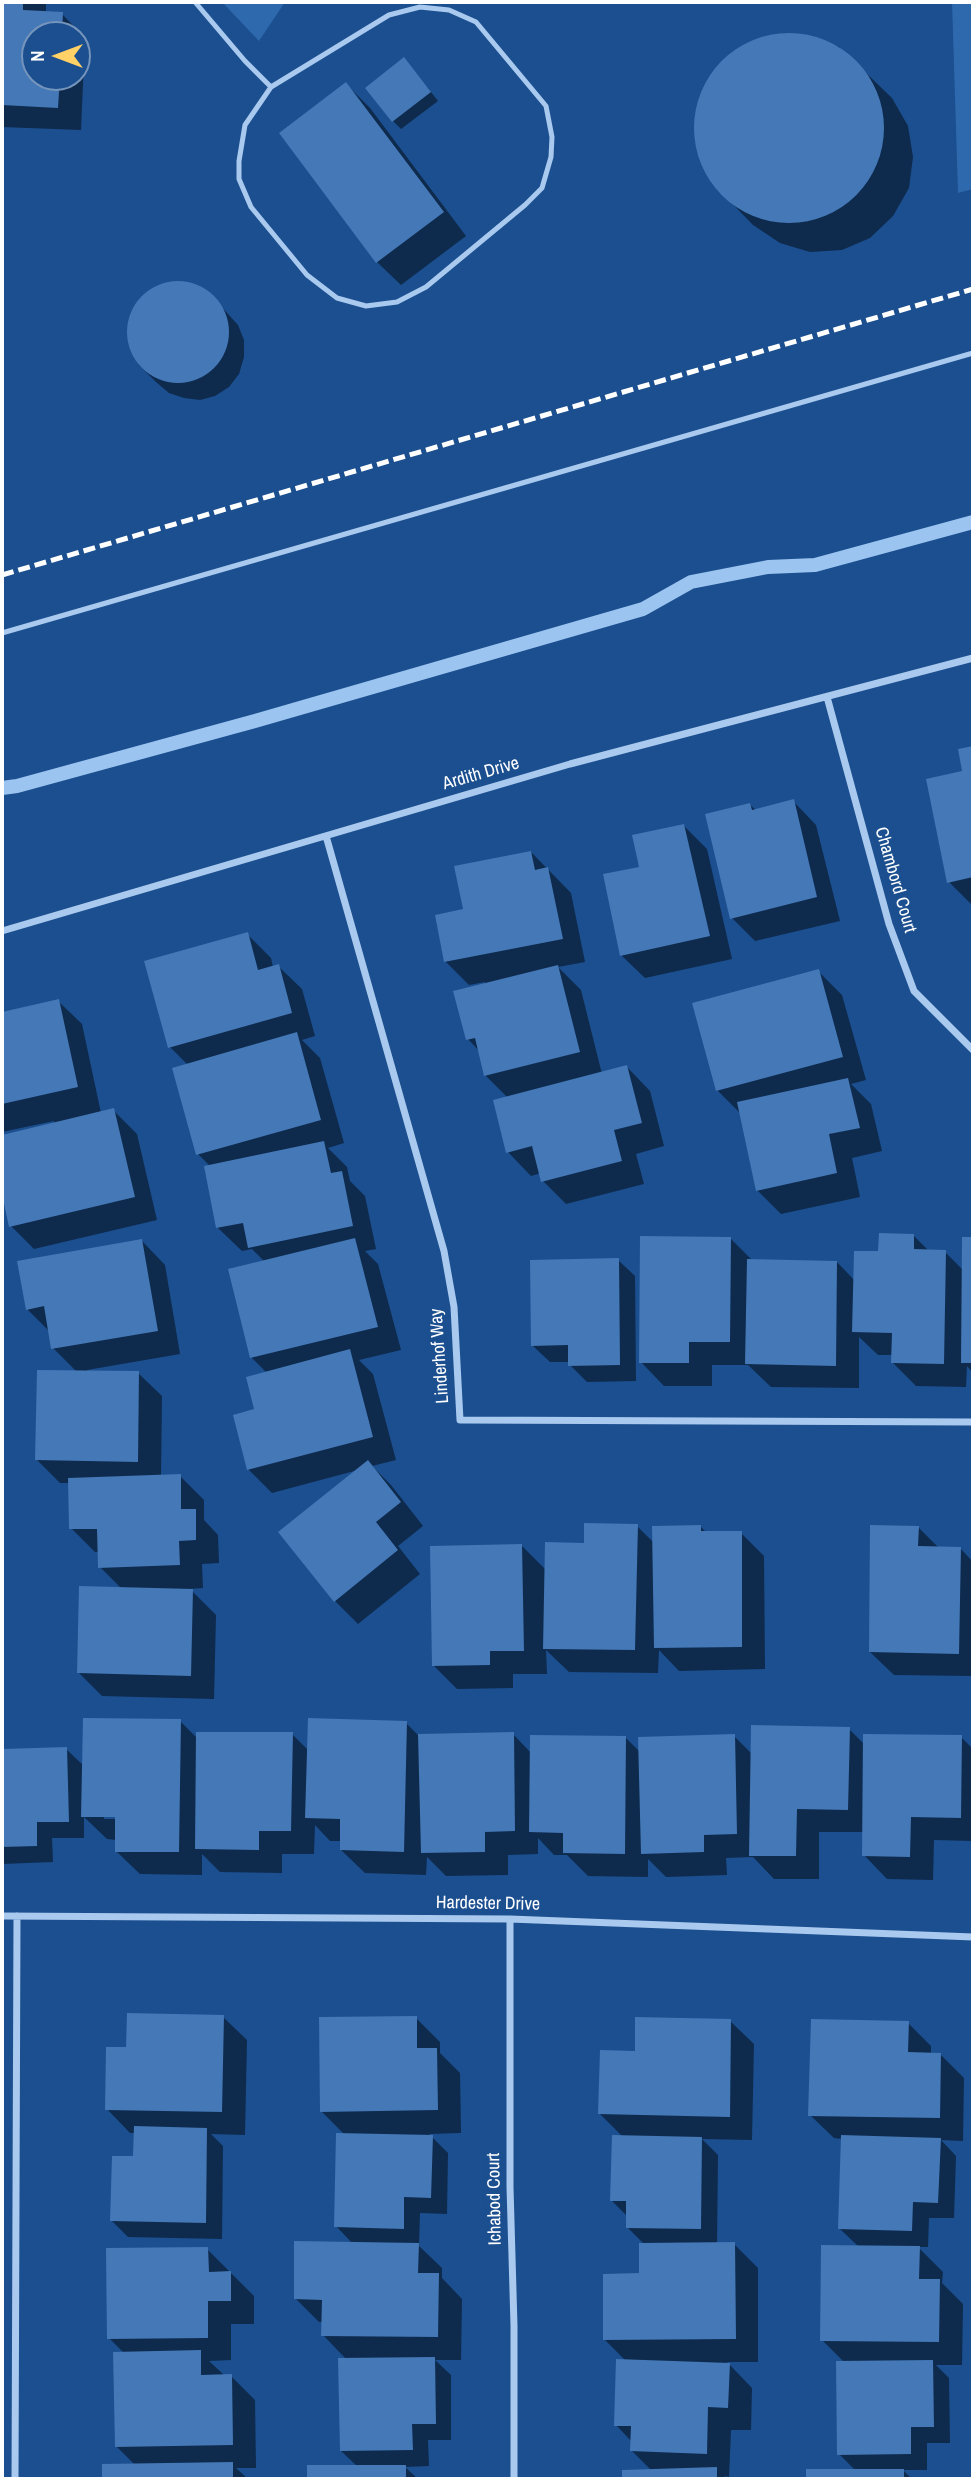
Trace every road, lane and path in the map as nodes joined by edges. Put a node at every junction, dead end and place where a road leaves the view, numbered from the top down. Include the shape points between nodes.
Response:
1 (195, 2) edge
2 (271, 87) junction
3 (973, 353) edge
4 (2, 633) edge
5 (973, 659) edge
6 (827, 697) junction
7 (326, 836) junction
8 (2, 931) edge
9 (973, 1050) edge
10 (973, 1422) edge
11 (2, 1916) edge
12 (17, 1916) junction
13 (510, 1919) junction
14 (973, 1937) edge
15 (15, 2479) edge
16 (514, 2479) edge

1 - 2 lane
2 - 2 lane via 245,124 239,179 251,207 307,275 337,298 366,306 397,302 426,288 542,188 552,137 546,106 476,22 449,10 420,6 389,15
3 - 4 lane
5 - 6 street, Ardith Drive
6 - 7 street, Ardith Drive via 570,764
6 - 9 street, Chambord Court via 889,924 914,991
7 - 8 street, Ardith Drive
7 - 10 street, Linderhof Way via 444,1251 454,1307 460,1420
11 - 12 street, Hardester Drive
12 - 13 street, Hardester Drive
12 - 15 street
13 - 14 street, Hardester Drive
13 - 16 street, Ichabod Court

